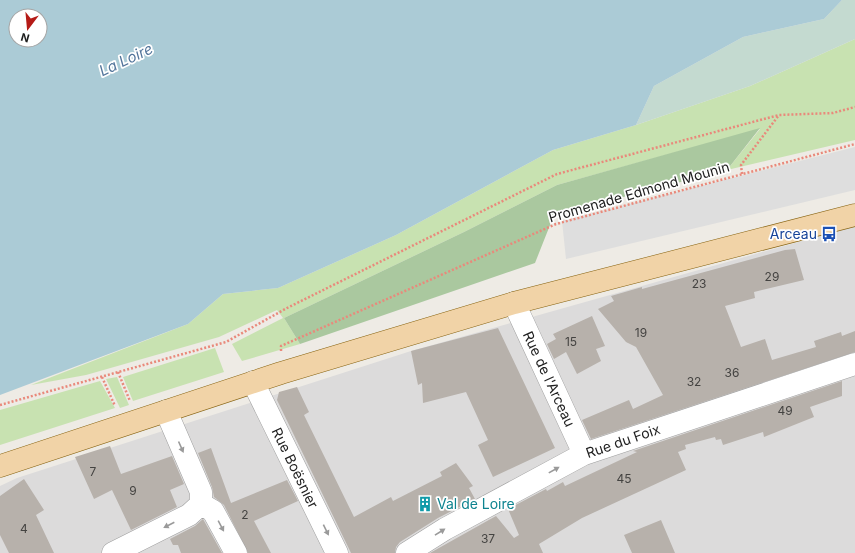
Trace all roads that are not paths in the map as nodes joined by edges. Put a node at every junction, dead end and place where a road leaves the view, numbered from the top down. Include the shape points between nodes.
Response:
1 (855, 215) edge
2 (514, 303) junction
3 (855, 365) edge
4 (253, 382) junction
5 (166, 411) junction
6 (584, 454) junction
7 (0, 466) edge
8 (201, 504) junction
9 (142, 547) edge
10 (113, 553) edge
11 (236, 553) edge
12 (337, 553) edge
13 (407, 553) edge

1 - 2 main road
2 - 4 main road
2 - 6 street, Rue de l'Arceau
3 - 6 street, Rue du Foix
4 - 5 main road
4 -> 12 street, Rue Boësnier
5 - 7 main road
5 -> 8 street via 201,492
13 -> 6 street, Rue du Foix via 445,529
8 -> 9 street
8 -> 11 street via 213,511
9 - 10 street

